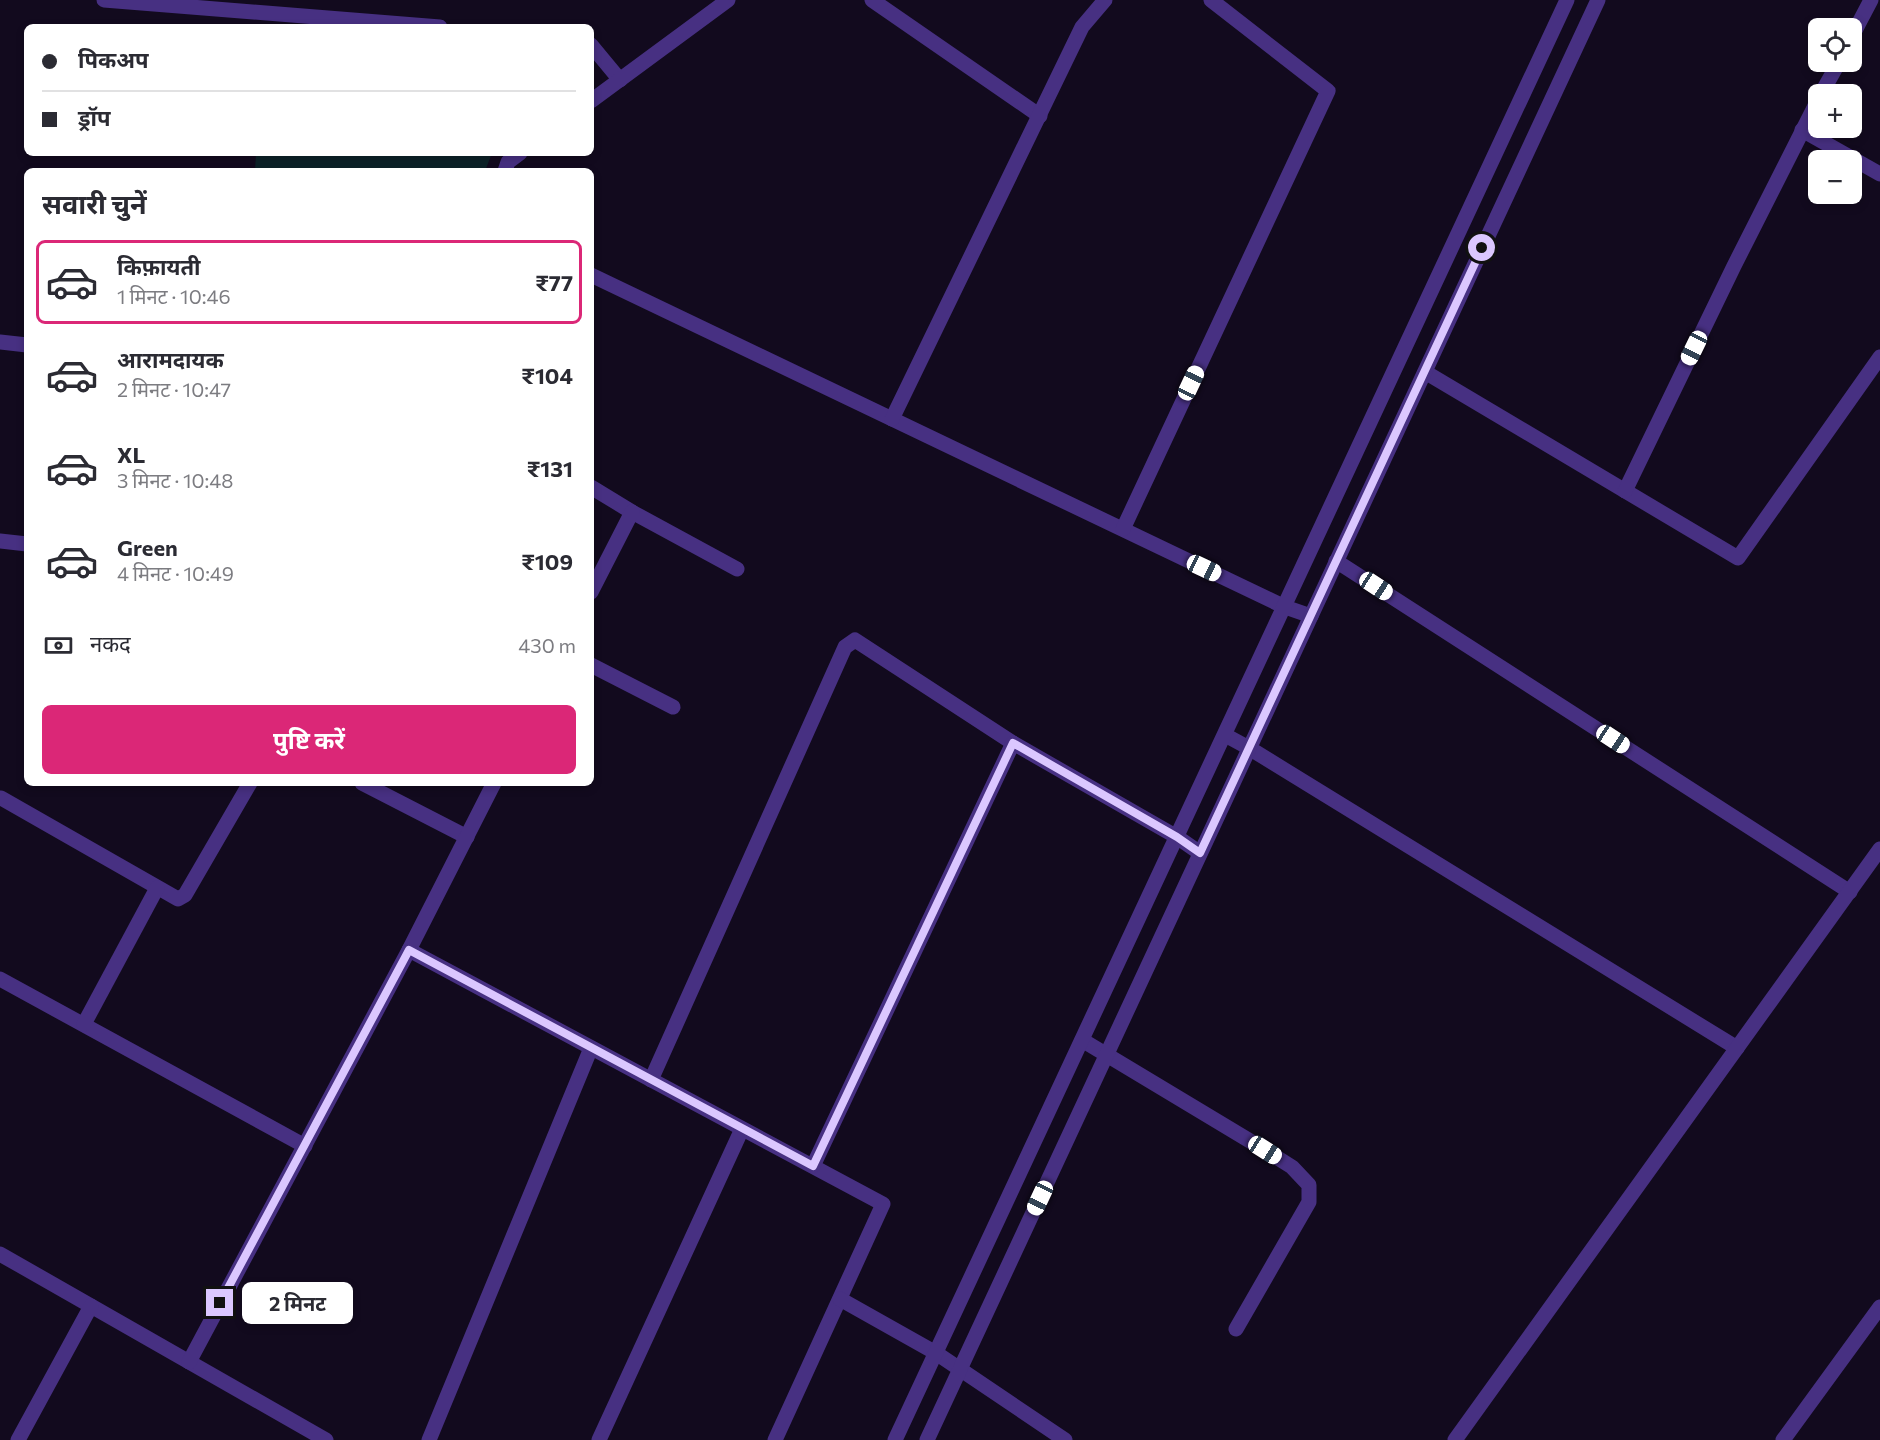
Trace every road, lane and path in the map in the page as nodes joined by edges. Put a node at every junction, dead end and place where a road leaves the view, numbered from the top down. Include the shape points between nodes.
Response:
1 (104, 0) edge
2 (728, 0) edge
3 (872, 0) edge
4 (1105, 0) edge
5 (1211, 0) edge
6 (1567, 0) edge
7 (1598, 0) edge
8 (1871, 0) edge
9 (1862, 18) edge
10 (403, 24) edge
11 (594, 49) edge
12 (620, 80) junction
13 (594, 99) edge
14 (1040, 116) junction
15 (1808, 119) edge
16 (1802, 130) junction
17 (516, 156) edge
18 (506, 168) edge
19 (1880, 174) edge
20 (594, 276) edge
21 (0, 342) edge
22 (24, 345) edge
23 (1880, 357) edge
24 (1425, 372) junction
25 (892, 419) junction
26 (594, 489) edge
27 (1625, 491) junction
28 (632, 512) junction
29 (1123, 529) junction
30 (0, 541) edge
31 (24, 544) edge
32 (1336, 561) junction
33 (737, 568) dead end
34 (594, 586) edge
35 (1285, 607) junction
36 (1311, 616) junction
37 (594, 667) edge
38 (673, 707) dead end
39 (1225, 735) junction
40 (1013, 743) junction
41 (1249, 748) junction
42 (248, 786) edge
43 (369, 786) edge
44 (492, 786) edge
45 (1, 798) edge
46 (467, 837) junction
47 (1177, 837) junction
48 (1880, 849) edge
49 (1200, 853) junction
50 (157, 888) junction
51 (1850, 892) junction
52 (409, 950) junction
53 (0, 979) edge
54 (84, 1024) junction
55 (1082, 1040) junction
56 (591, 1048) junction
57 (1737, 1048) junction
58 (1107, 1053) junction
59 (651, 1080) junction
60 (742, 1128) junction
61 (305, 1146) junction
62 (813, 1166) junction
63 (0, 1254) edge
64 (840, 1299) junction
65 (91, 1306) junction
66 (1880, 1306) edge
67 (1236, 1329) dead end
68 (936, 1353) junction
69 (189, 1362) junction
70 (960, 1370) junction
71 (18, 1440) edge
72 (326, 1440) edge
73 (429, 1440) edge
74 (599, 1440) edge
75 (775, 1440) edge
76 (895, 1440) edge
77 (927, 1440) edge
78 (1065, 1440) edge
79 (1455, 1440) edge
80 (1783, 1440) edge

1 - 10 street
2 - 12 street
3 - 14 street
4 - 14 street via 1082,27
5 - 29 street via 1328,91
6 - 35 street
7 - 24 street
8 - 9 street
11 - 12 street
12 - 13 street
14 - 25 street
15 - 16 street
16 - 19 street
16 - 27 street
17 - 18 street
20 - 25 street
21 - 22 street
23 - 27 street via 1738,558
24 - 27 street
24 - 32 street
25 - 29 street
26 - 28 street
28 - 33 street
28 - 34 street
29 - 35 street
30 - 31 street
32 - 36 street
32 - 51 street
35 - 36 street
35 - 39 street
36 - 41 street
37 - 38 street
39 - 41 street
39 - 47 street
40 - 47 street
40 - 59 street via 855,640 845,647
40 - 62 street
41 - 49 street
41 - 57 street
42 - 50 street via 185,895 178,899
43 - 46 street
44 - 46 street
45 - 50 street
46 - 52 street
47 - 49 street
47 - 55 street
48 - 51 street
49 - 58 street
50 - 54 street
51 - 57 street
52 - 56 street
52 - 61 street
53 - 54 street
54 - 61 street
55 - 58 street
55 - 68 street
56 - 59 street
56 - 73 street
57 - 79 street
58 - 67 street via 1283,1161 1309,1185 1309,1203
58 - 70 street
59 - 60 street
60 - 62 street
60 - 74 street
61 - 69 street
62 - 64 street via 883,1204
63 - 65 street
64 - 68 street
64 - 75 street
65 - 69 street
65 - 71 street
66 - 80 street
68 - 70 street
68 - 76 street
69 - 72 street
70 - 77 street
70 - 78 street

